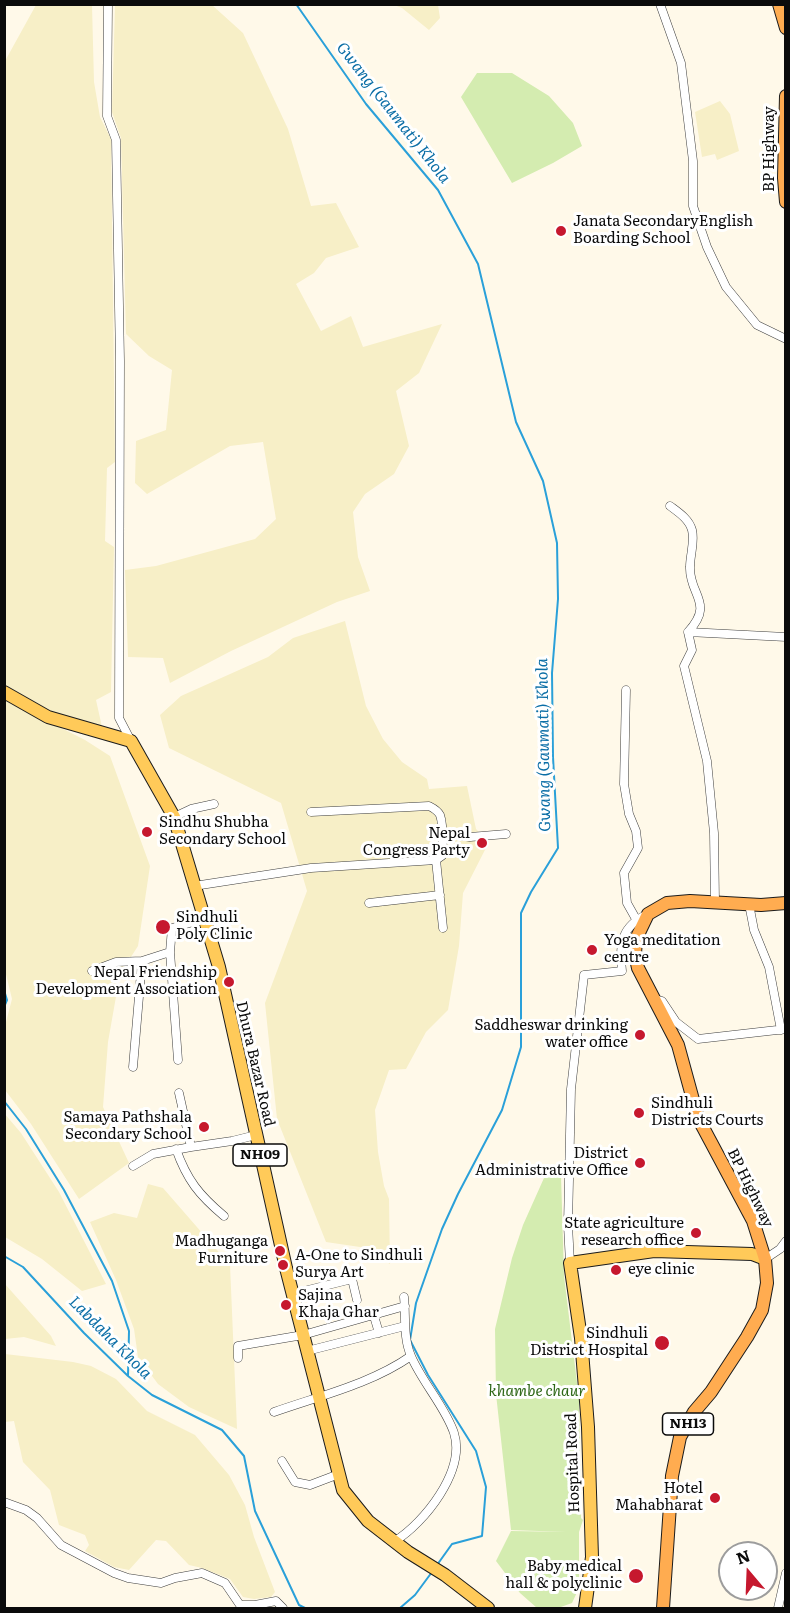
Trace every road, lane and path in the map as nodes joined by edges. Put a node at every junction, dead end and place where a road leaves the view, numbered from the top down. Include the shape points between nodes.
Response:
1 (108, 4) edge
2 (660, 4) edge
3 (779, 4) edge
4 (786, 28) edge
5 (786, 96) edge
6 (785, 106) edge
7 (786, 202) edge
8 (786, 339) edge
9 (670, 506) dead end
10 (688, 632) junction
11 (786, 637) edge
12 (626, 690) dead end
13 (4, 692) edge
14 (131, 741) junction
15 (214, 804) dead end
16 (312, 812) dead end
17 (174, 817) junction
18 (442, 833) junction
19 (506, 834) dead end
20 (436, 860) junction
21 (194, 886) junction
22 (440, 895) junction
23 (715, 902) junction
24 (369, 903) dead end
25 (786, 903) edge
26 (749, 904) junction
27 (648, 914) junction
28 (204, 919) junction
29 (636, 919) junction
30 (443, 928) dead end
31 (171, 952) junction
32 (142, 961) junction
33 (92, 971) dead end
34 (655, 999) junction
35 (783, 1030) edge
36 (178, 1060) dead end
37 (133, 1066) dead end
38 (179, 1093) dead end
39 (256, 1135) junction
40 (191, 1147) junction
41 (176, 1149) junction
42 (133, 1166) dead end
43 (224, 1216) dead end
44 (786, 1240) edge
45 (765, 1259) junction
46 (570, 1263) junction
47 (292, 1294) junction
48 (404, 1297) dead end
49 (357, 1300) dead end
50 (405, 1306) junction
51 (374, 1316) junction
52 (405, 1326) junction
53 (378, 1333) junction
54 (303, 1335) junction
55 (307, 1351) junction
56 (411, 1356) junction
57 (238, 1358) dead end
58 (318, 1397) junction
59 (274, 1412) dead end
60 (282, 1461) dead end
61 (339, 1474) junction
62 (4, 1502) edge
63 (395, 1541) junction
64 (786, 1573) edge
65 (283, 1608) edge
66 (488, 1608) edge
67 (585, 1608) edge
68 (663, 1608) edge
69 (778, 1608) edge

1 - 14 street via 107,116 117,152 119,718
2 - 8 street via 681,63 693,161 693,206 707,247 726,287 757,325
3 - 4 highway
5 - 6 highway, BP Highway
6 - 7 highway, BP Highway
9 - 10 street via 692,528 691,580 701,603 698,622
10 - 11 street
10 - 23 street via 692,650 684,666 707,762
12 - 29 street via 624,784 638,849 624,873 627,903
13 - 14 main road via 48,717
14 - 17 main road, Dhura Bazar Road / NH09
15 - 17 street via 191,808
16 - 18 street via 429,806 440,815
17 - 21 main road, Dhura Bazar Road / NH09
18 - 19 street via 470,837
18 - 20 street via 443,855
20 - 21 street via 311,868
20 - 22 street
21 - 28 main road, Dhura Bazar Road / NH09
22 - 24 street
22 - 30 street
23 - 26 highway
23 - 27 highway via 667,903
25 - 26 highway
26 - 35 street
27 - 29 street
27 - 34 highway, BP Highway / NH13 via 636,939 634,954
28 - 31 street via 172,928
28 - 39 main road, Dhura Bazar Road / NH09 via 219,968
29 - 46 street via 624,934 620,952 622,971 584,975 571,1089
31 - 32 street
31 - 36 street
32 - 33 street via 116,962
32 - 37 street
34 - 35 street via 662,1001 676,1022 698,1039
34 - 45 highway, BP Highway / NH13 via 678,1045 698,1118 753,1221
38 - 40 street
39 - 40 street
39 - 47 main road, Dhura Bazar Road / NH09
40 - 41 street
41 - 42 street via 153,1154
41 - 43 street via 184,1172 203,1199
44 - 45 street
45 - 46 main road via 752,1254 654,1251
45 - 68 highway, BP Highway / NH13 via 767,1283 762,1310 680,1437 672,1485
46 - 67 main road, Hospital Road via 588,1427 592,1557
47 - 49 street via 352,1279
47 - 54 main road, Dhura Bazar Road / NH09
48 - 50 street
50 - 51 street
50 - 52 street
51 - 53 street
51 - 54 street
52 - 53 street
52 - 56 street
53 - 55 street
54 - 55 main road, Dhura Bazar Road / NH09
54 - 57 street via 238,1346
55 - 58 main road, Dhura Bazar Road / NH09
56 - 58 street
56 - 63 street via 454,1434 456,1451 450,1475 428,1513
58 - 59 street
58 - 61 main road, Dhura Bazar Road / NH09
60 - 61 street via 295,1482 310,1485
61 - 63 main road, Dhura Bazar Road / NH09 via 343,1490 368,1521
62 - 65 street via 37,1518 61,1545 121,1575 161,1583 202,1573 225,1583 240,1605 276,1601
63 - 66 main road, Dhura Bazar Road / NH09
64 - 69 street

